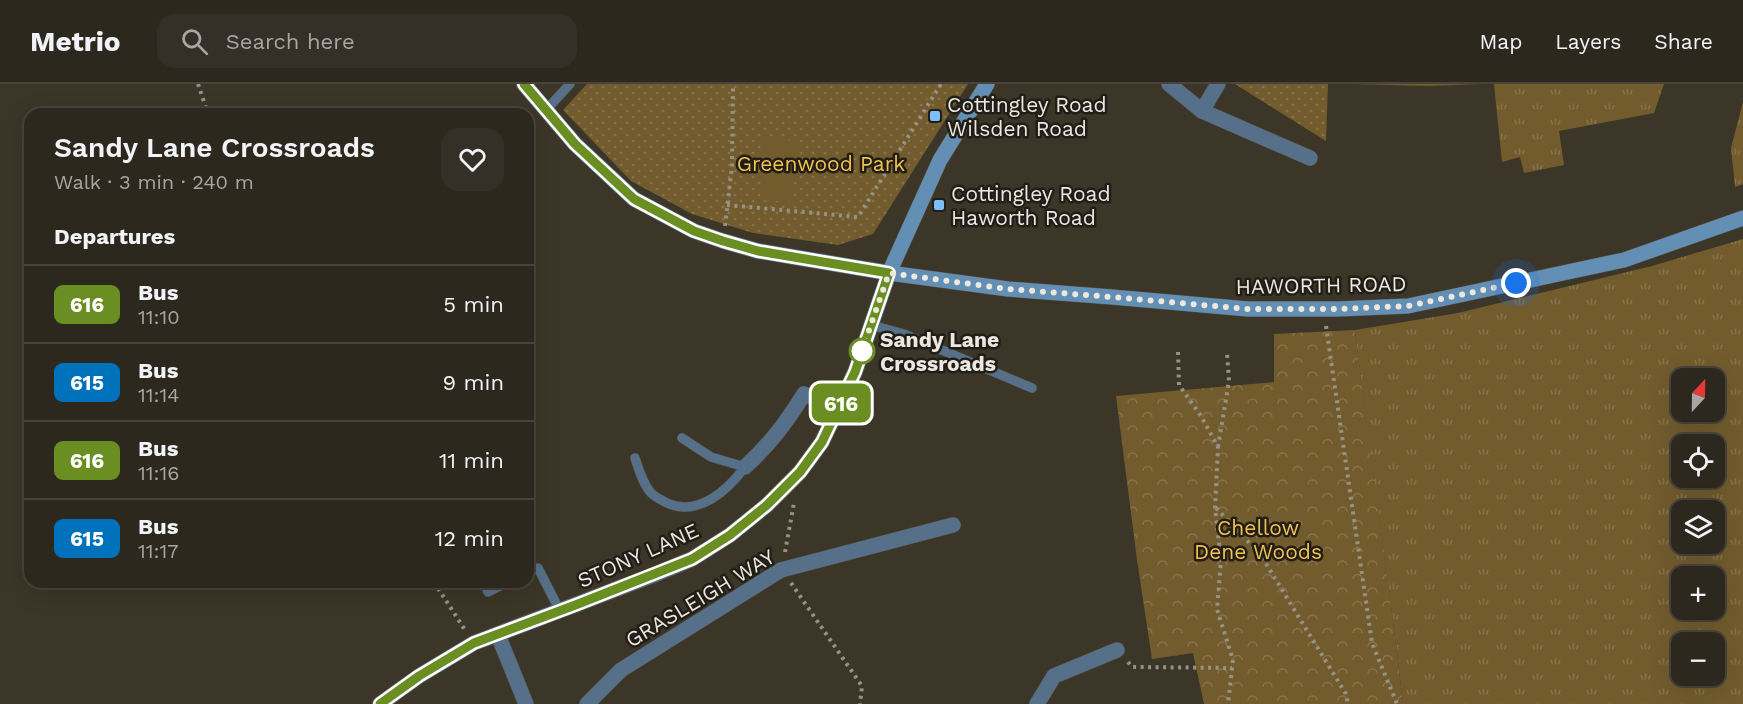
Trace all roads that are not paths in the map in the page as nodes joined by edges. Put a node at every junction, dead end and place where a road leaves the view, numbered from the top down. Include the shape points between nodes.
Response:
1 (524, 84) edge
2 (570, 84) edge
3 (987, 84) edge
4 (1169, 84) edge
5 (1218, 84) edge
6 (546, 110) junction
7 (1202, 111) junction
8 (1310, 158) dead end
9 (1743, 218) edge
10 (889, 273) junction
11 (871, 325) junction
12 (1032, 388) dead end
13 (839, 407) junction
14 (682, 438) dead end
15 (635, 459) dead end
16 (745, 467) junction
17 (953, 525) dead end
18 (534, 570) edge
19 (560, 611) junction
20 (498, 635) junction
21 (1118, 650) road end
22 (380, 704) edge
23 (526, 704) edge
24 (586, 704) edge
25 (1037, 704) edge

1 - 6 main road, HAWORTH ROAD
2 - 6 lane
3 - 10 main road via 940,160
4 - 7 street
5 - 7 street
6 - 10 main road, HAWORTH ROAD via 575,144 634,199 694,231 758,251
7 - 8 street
9 - 10 main road, HAWORTH ROAD via 1624,260 1408,306 1234,309 1008,289
10 - 11 street, STONY LANE
11 - 12 lane via 904,334
11 - 13 street, STONY LANE
13 - 16 street via 804,394 784,426
13 - 19 street, STONY LANE via 822,442 800,472 730,535 692,559
14 - 16 lane via 711,457
15 - 16 lane via 651,492 680,508 695,507 714,497
17 - 24 street, GRASLEIGH WAY via 781,570 621,670
18 - 19 lane via 538,568
19 - 20 street, STONY LANE
20 - 22 street, STONY LANE via 474,643
20 - 23 street
21 - 25 street via 1054,676

